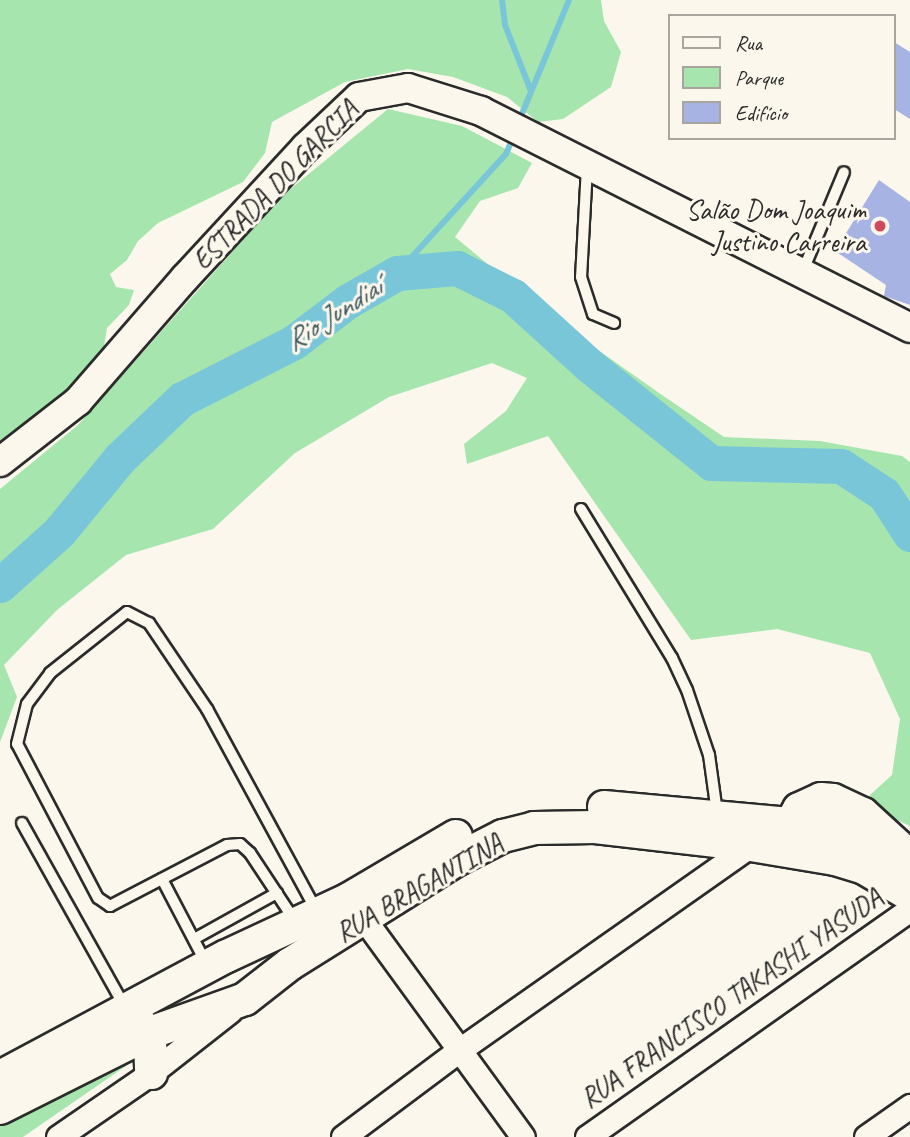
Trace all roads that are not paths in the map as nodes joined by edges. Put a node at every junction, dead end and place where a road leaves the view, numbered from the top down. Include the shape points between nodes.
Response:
1 (587, 165) junction
2 (844, 172) dead end
3 (802, 273) junction
4 (614, 323) dead end
5 (910, 328) edge
6 (0, 462) edge
7 (582, 509) dead end
8 (22, 824) dead end
9 (707, 827) junction
10 (793, 838) junction
11 (751, 845) junction
12 (910, 859) edge
13 (162, 879) junction
14 (277, 893) junction
15 (910, 895) edge
16 (356, 909) junction
17 (910, 909) edge
18 (307, 918) junction
19 (194, 939) junction
20 (218, 962) junction
21 (245, 999) junction
22 (127, 1010) junction
23 (204, 1011) junction
24 (147, 1034) junction
25 (458, 1051) junction
26 (151, 1073) junction
27 (0, 1077) edge
28 (910, 1106) edge
29 (0, 1108) edge
30 (58, 1137) edge
31 (344, 1137) edge
32 (523, 1137) edge
33 (587, 1137) edge
34 (866, 1137) edge

1 - 3 street, ESTRADA DO GARCIA
1 - 4 lane via 582,277 593,314
1 - 6 street, ESTRADA DO GARCIA via 481,111 408,88 359,97 268,188 78,401
2 - 3 lane
3 - 5 street, ESTRADA DO GARCIA
7 - 9 lane via 687,690 709,755
8 - 22 lane
9 - 10 main road
9 - 11 main road
9 - 16 main road via 593,806 529,809 471,828
10 - 11 main road
10 - 12 main road via 834,830
10 - 15 main road via 864,868
11 - 25 street
13 - 14 lane via 227,845 240,844
13 - 18 lane via 110,905 103,904 17,744 27,705 50,673 127,612 149,624 207,709
13 - 19 lane
14 - 18 lane
14 - 19 lane
16 - 18 main road
16 - 21 main road, RUA BRAGANTINA
16 - 25 street
17 - 33 street, RUA FRANCISCO TAKASHI YASUDA
18 - 20 main road
19 - 20 lane
20 - 22 main road
20 - 23 main road
21 - 23 main road, RUA BRAGANTINA
21 - 26 street
22 - 24 main road
22 - 27 main road
23 - 24 main road, RUA BRAGANTINA
24 - 26 main road
24 - 29 main road, RUA BRAGANTINA
25 - 31 street
25 - 32 street
26 - 30 street
28 - 34 street

